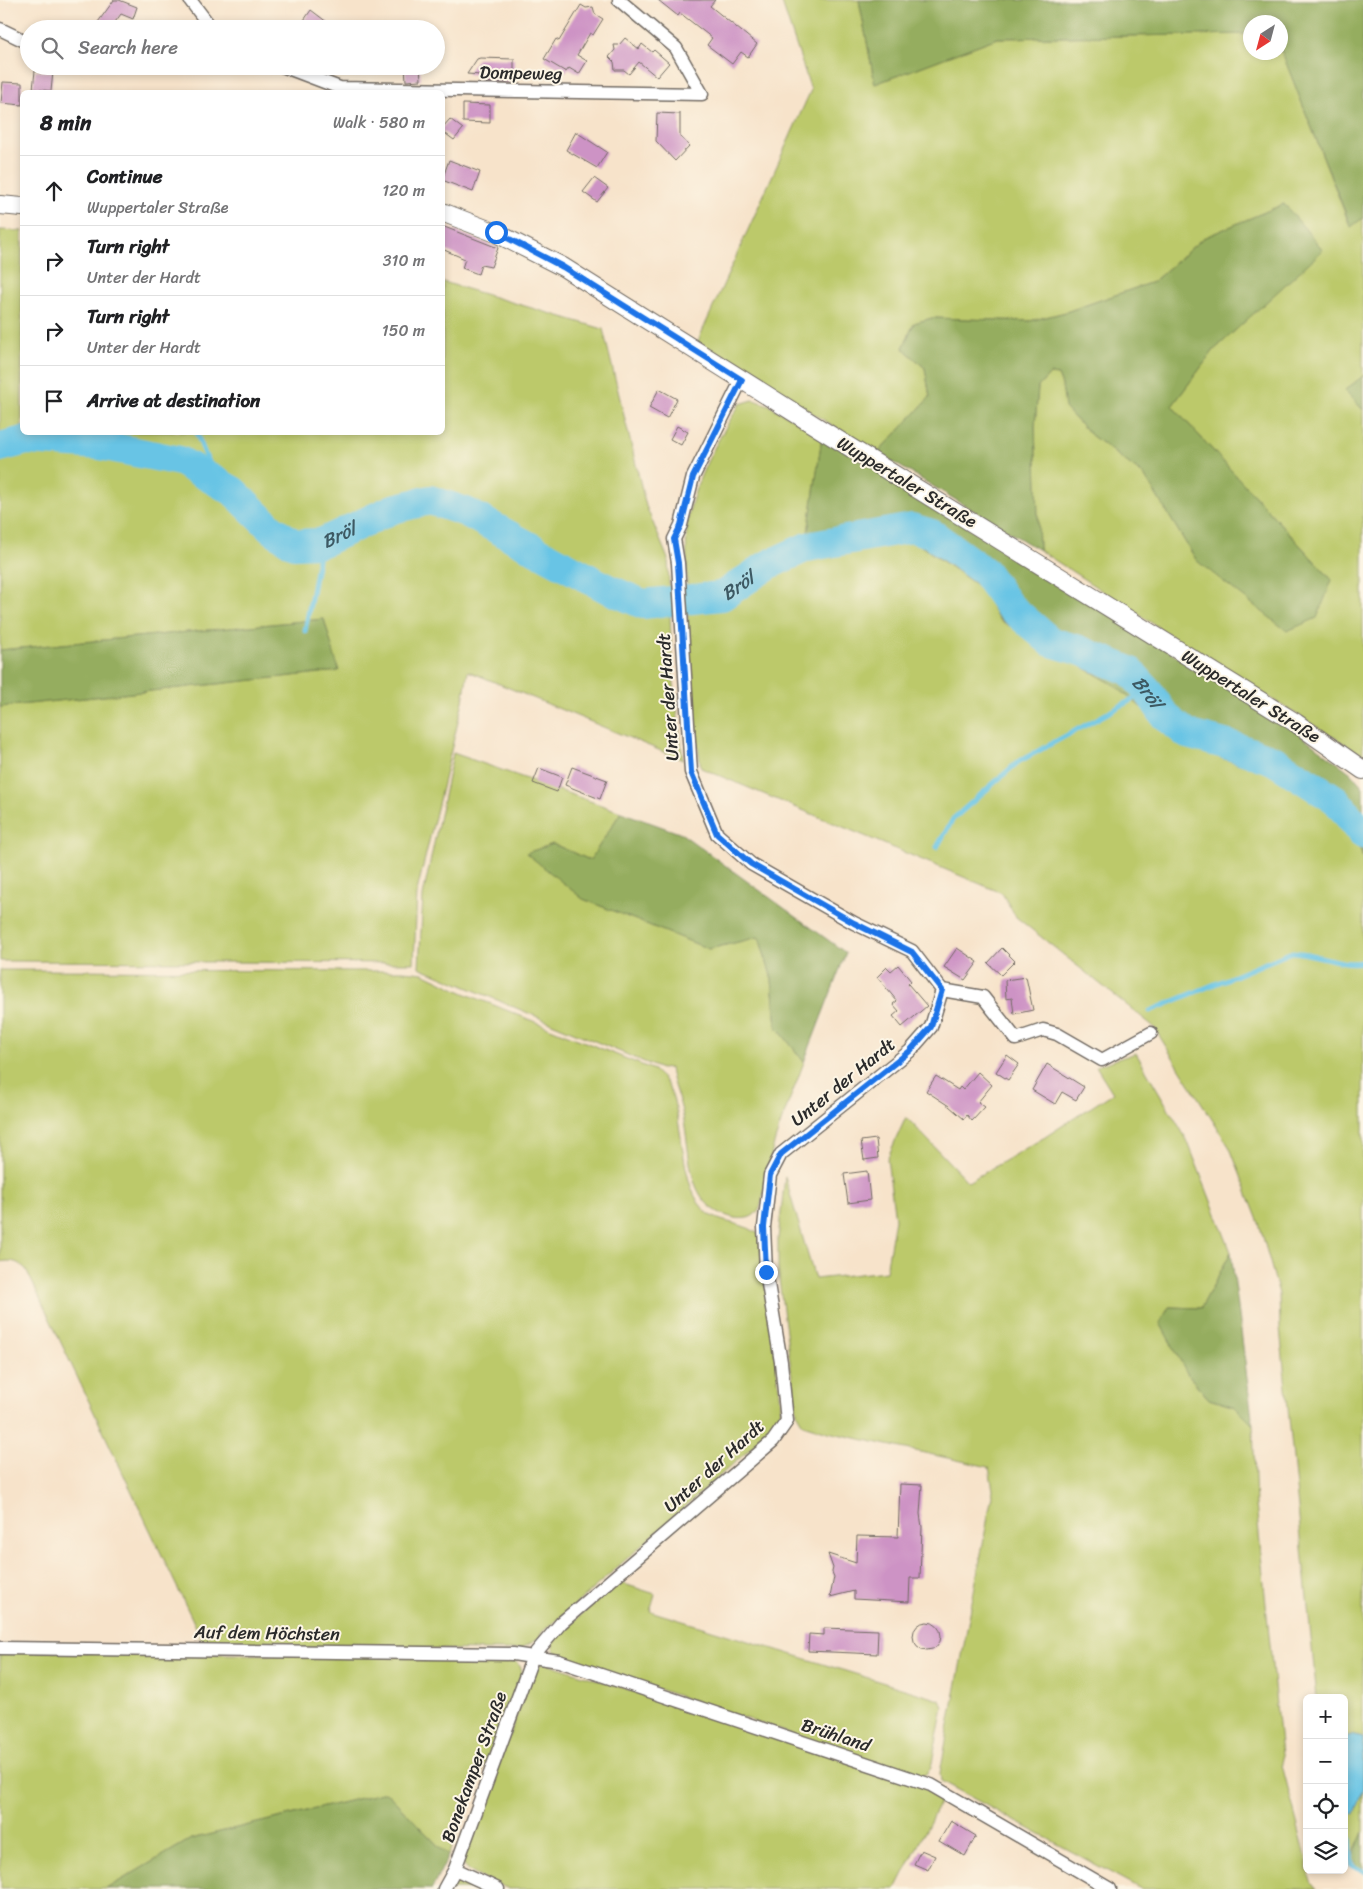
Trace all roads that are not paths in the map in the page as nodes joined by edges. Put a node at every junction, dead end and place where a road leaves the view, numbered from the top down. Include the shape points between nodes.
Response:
1 (190, 0) edge
2 (619, 0) edge
3 (205, 20) edge
4 (0, 29) edge
5 (20, 39) edge
6 (304, 75) edge
7 (340, 90) edge
8 (445, 91) edge
9 (0, 205) edge
10 (20, 207) edge
11 (445, 213) edge
12 (742, 380) junction
13 (1363, 770) edge
14 (942, 990) junction
15 (1151, 1033) dead end
16 (0, 1648) edge
17 (533, 1656) junction
18 (455, 1869) junction
19 (444, 1889) edge
20 (498, 1889) edge
21 (1110, 1889) edge

1 - 3 street
2 - 8 street, Dompeweg via 676,48 702,94
4 - 5 street
6 - 7 street, Dompeweg
9 - 10 main road
11 - 12 main road, Wuppertaler Straße via 496,232 563,267
12 - 13 main road, Wuppertaler Straße via 1296,723
12 - 14 street, Unter der Hardt via 693,477 681,525 674,539 691,772 717,834 751,864 912,952
14 - 15 street via 983,997 1016,1039 1043,1030 1057,1034 1102,1060
14 - 17 street, Unter der Hardt via 931,1027 910,1051 781,1154 770,1175 764,1227 766,1272 787,1421 773,1441 560,1623
16 - 17 street, Auf dem Höchsten
17 - 18 street, Bonekamper Straße
17 - 21 street, Brühland via 559,1661 931,1785
18 - 19 street, Bonekamper Straße
18 - 20 street

